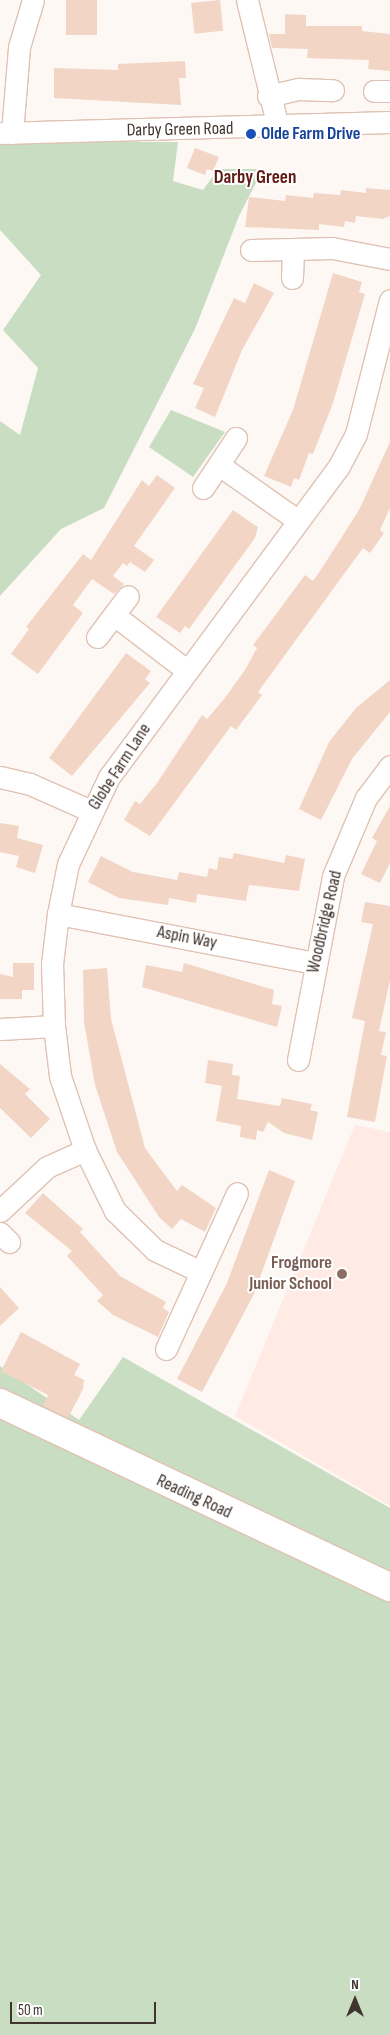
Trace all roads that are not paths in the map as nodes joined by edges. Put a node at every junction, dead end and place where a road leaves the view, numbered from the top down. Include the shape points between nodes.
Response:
1 (33, 0) edge
2 (247, 0) edge
3 (333, 90) dead end
4 (268, 96) junction
5 (390, 122) edge
6 (278, 127) junction
7 (6, 133) edge
8 (250, 250) dead end
9 (292, 250) junction
10 (390, 259) edge
11 (292, 278) dead end
12 (390, 300) edge
13 (236, 438) dead end
14 (219, 465) junction
15 (203, 488) dead end
16 (297, 520) junction
17 (128, 596) dead end
18 (114, 615) junction
19 (97, 637) dead end
20 (185, 669) junction
21 (390, 766) edge
22 (0, 777) edge
23 (91, 810) junction
24 (58, 914) junction
25 (315, 963) junction
26 (54, 1026) junction
27 (0, 1029) edge
28 (298, 1060) dead end
29 (85, 1150) junction
30 (237, 1193) dead end
31 (0, 1212) edge
32 (201, 1272) junction
33 (166, 1349) dead end
34 (0, 1403) edge
35 (390, 1587) edge

1 - 7 street via 19,47
2 - 4 street
3 - 4 street via 299,89
4 - 6 street
5 - 6 street, Darby Green Road
6 - 7 street, Darby Green Road
8 - 9 street
9 - 10 street via 332,248
9 - 11 street
12 - 16 street, Globe Farm Lane via 356,434 339,466
13 - 14 street
14 - 15 street
14 - 16 street
16 - 20 street, Globe Farm Lane
17 - 18 street
18 - 19 street
18 - 20 street
20 - 23 street, Globe Farm Lane
21 - 25 street, Woodbridge Road via 366,798 333,876
22 - 23 street via 30,784
23 - 24 street, Globe Farm Lane via 68,864
24 - 25 street, Aspin Way
24 - 26 street, Globe Farm Lane via 52,964
25 - 28 street, Woodbridge Road
26 - 27 street
26 - 29 street, Globe Farm Lane via 60,1076
29 - 31 street via 48,1167
29 - 32 street, Globe Farm Lane via 115,1211 155,1250
30 - 32 street
32 - 33 street
34 - 35 main road, Reading Road

